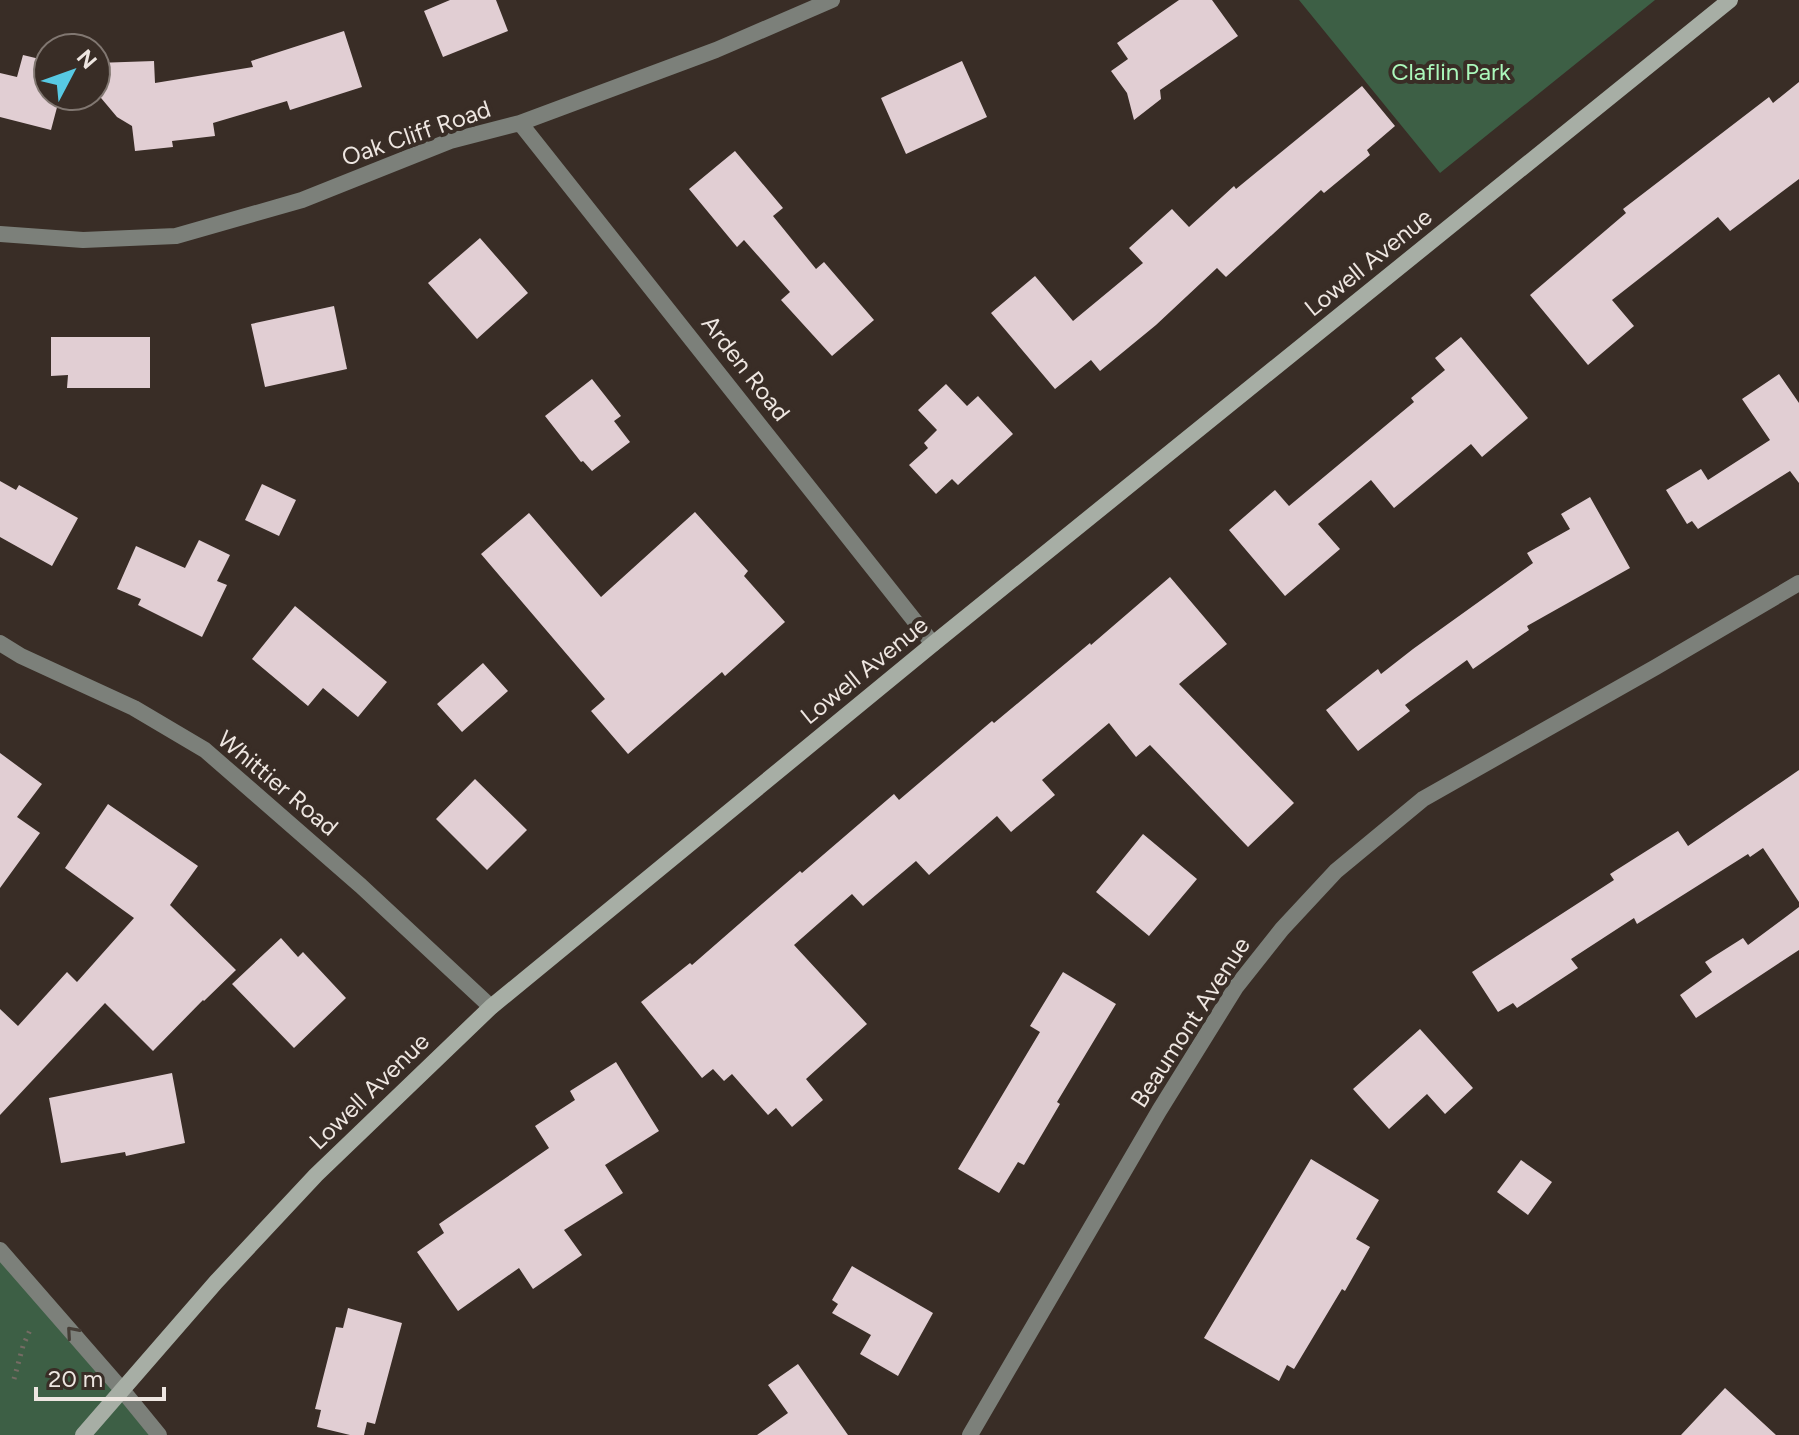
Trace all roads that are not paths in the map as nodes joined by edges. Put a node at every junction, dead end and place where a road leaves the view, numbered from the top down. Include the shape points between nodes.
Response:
1 (832, 0) edge
2 (1730, 0) edge
3 (520, 123) junction
4 (0, 234) edge
5 (1799, 583) edge
6 (0, 643) edge
7 (933, 644) junction
8 (491, 1007) junction
9 (0, 1250) edge
10 (123, 1391) junction
11 (83, 1435) edge
12 (159, 1435) edge
13 (970, 1435) edge

1 - 3 street, Oak Cliff Road
2 - 7 street, Lowell Avenue
3 - 4 street, Oak Cliff Road via 450,141 302,200 176,236 83,240
3 - 7 street, Arden Road
5 - 13 street, Beaumont Avenue via 1423,799 1336,871 1236,987
6 - 8 street, Whittier Road via 134,708 205,750
7 - 8 street, Lowell Avenue
8 - 10 street, Lowell Avenue via 316,1175
10 -> 9 street
10 - 11 street, Lowell Avenue
10 - 12 street

